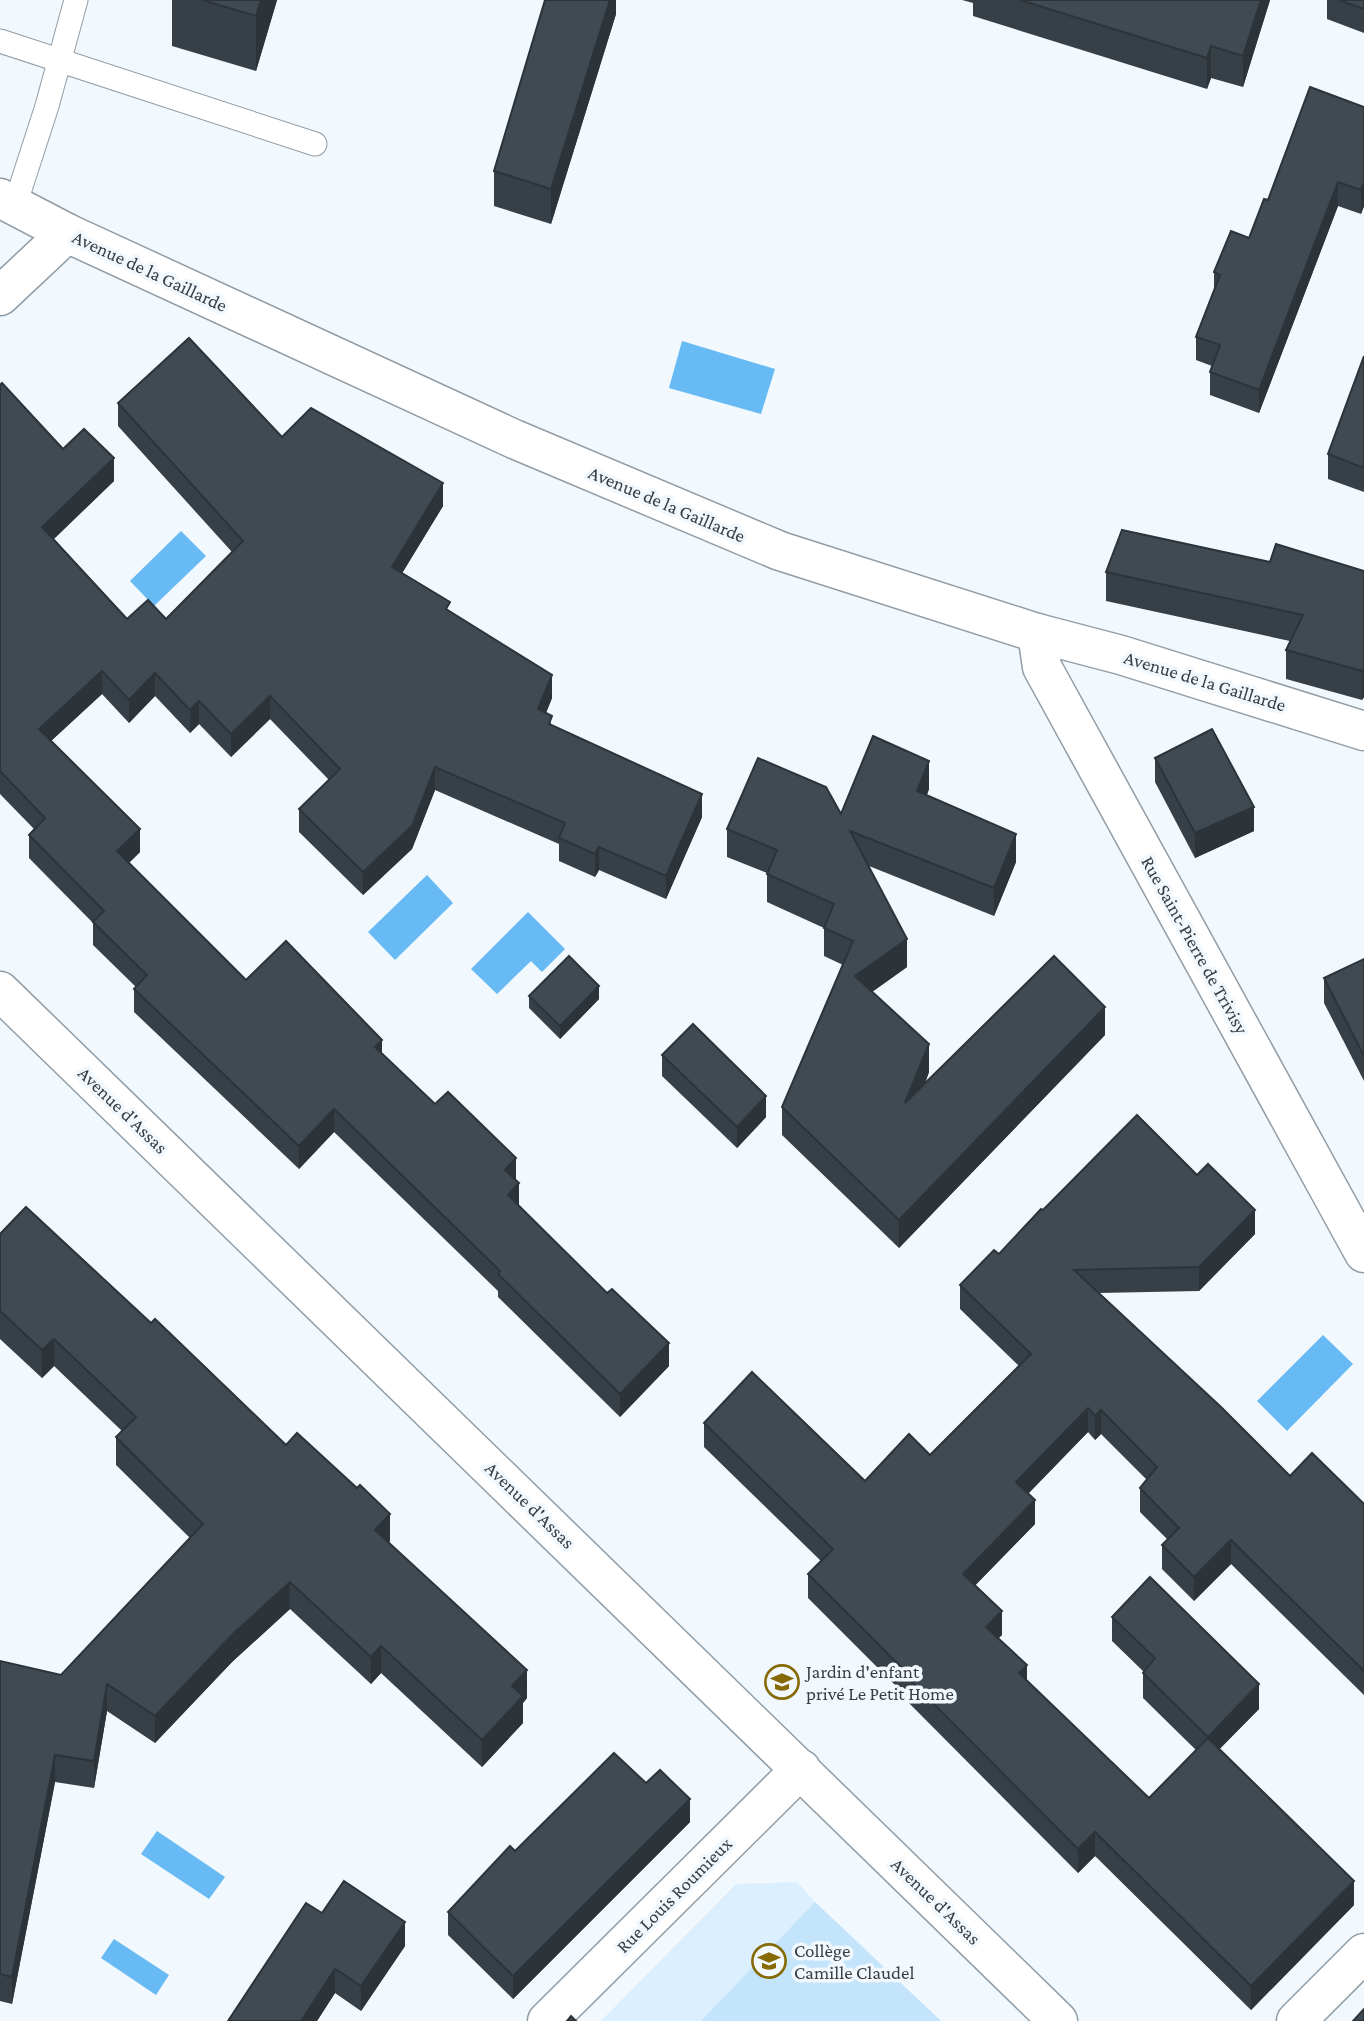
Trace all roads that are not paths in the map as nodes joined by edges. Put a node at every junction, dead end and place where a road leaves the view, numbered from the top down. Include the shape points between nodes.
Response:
1 (76, 0) edge
2 (0, 41) edge
3 (60, 60) junction
4 (315, 144) dead end
5 (8, 202) edge
6 (67, 233) junction
7 (0, 296) edge
8 (1037, 633) junction
9 (1364, 730) edge
10 (0, 991) edge
11 (1364, 1253) edge
12 (801, 1769) junction
13 (1364, 1953) edge
14 (547, 2021) edge
15 (1058, 2021) edge
16 (1296, 2021) edge

1 - 3 lane
2 - 3 lane
3 - 4 lane
3 - 5 lane
5 - 6 street, Avenue de la Gaillarde
6 - 7 street
6 - 8 street, Avenue de la Gaillarde via 514,439 780,551
8 - 9 street, Avenue de la Gaillarde
8 - 11 street, Rue Saint-Pierre de Trivisy via 1042,667
10 - 12 street, Avenue d'Assas
12 - 14 street, Rue Louis Roumieux
12 - 15 street, Avenue d'Assas
13 - 16 street

